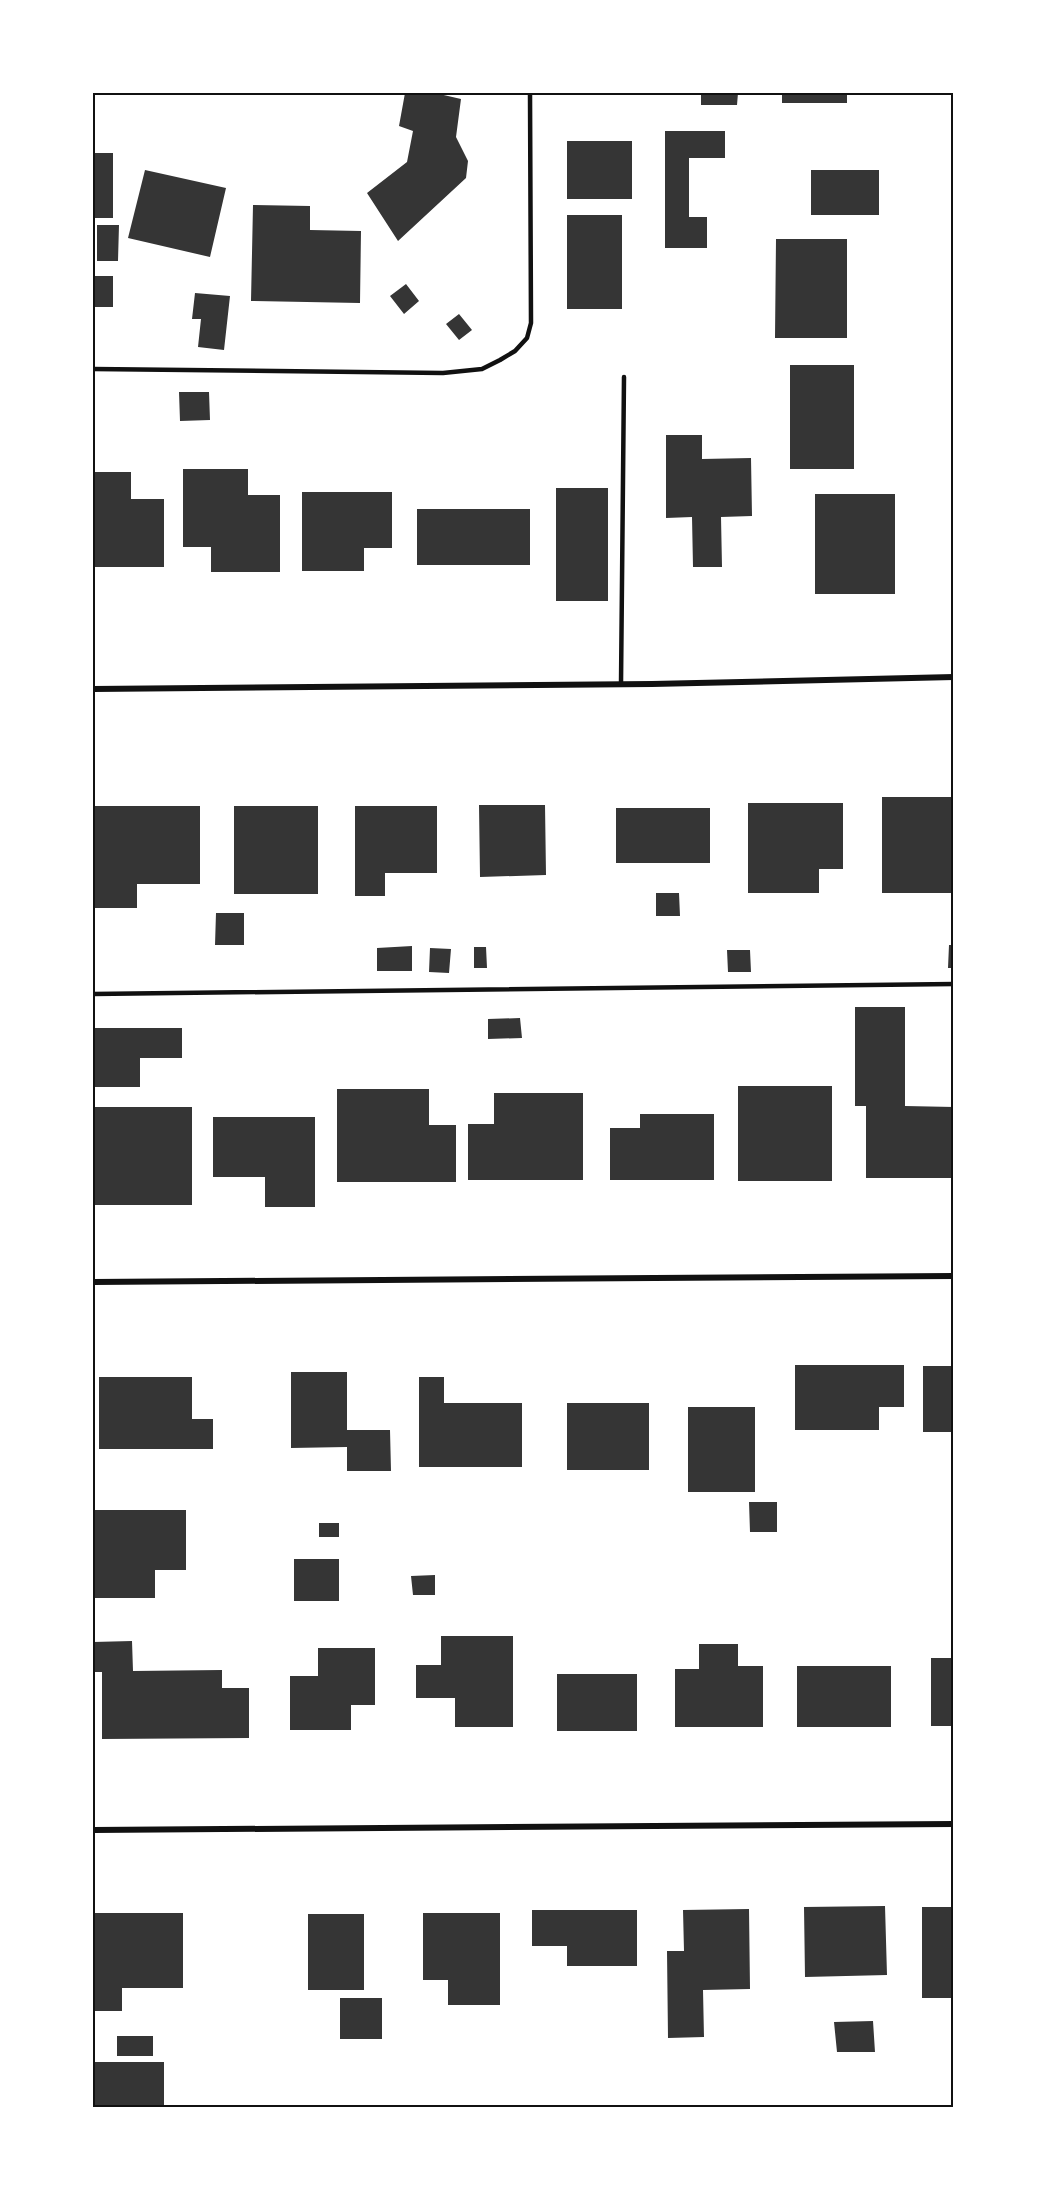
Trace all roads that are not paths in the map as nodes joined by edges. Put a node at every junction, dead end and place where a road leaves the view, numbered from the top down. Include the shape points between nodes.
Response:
1 (530, 93) edge
2 (93, 369) edge
3 (624, 377) dead end
4 (954, 677) edge
5 (621, 684) junction
6 (93, 689) edge
7 (954, 984) edge
8 (93, 994) edge
9 (954, 1276) edge
10 (93, 1282) edge
11 (954, 1824) edge
12 (93, 1830) edge

1 - 2 lane via 531,323 527,338 515,351 482,369 443,373
3 - 5 lane
4 - 5 street
5 - 6 street
7 - 8 lane
9 - 10 street
11 - 12 street

